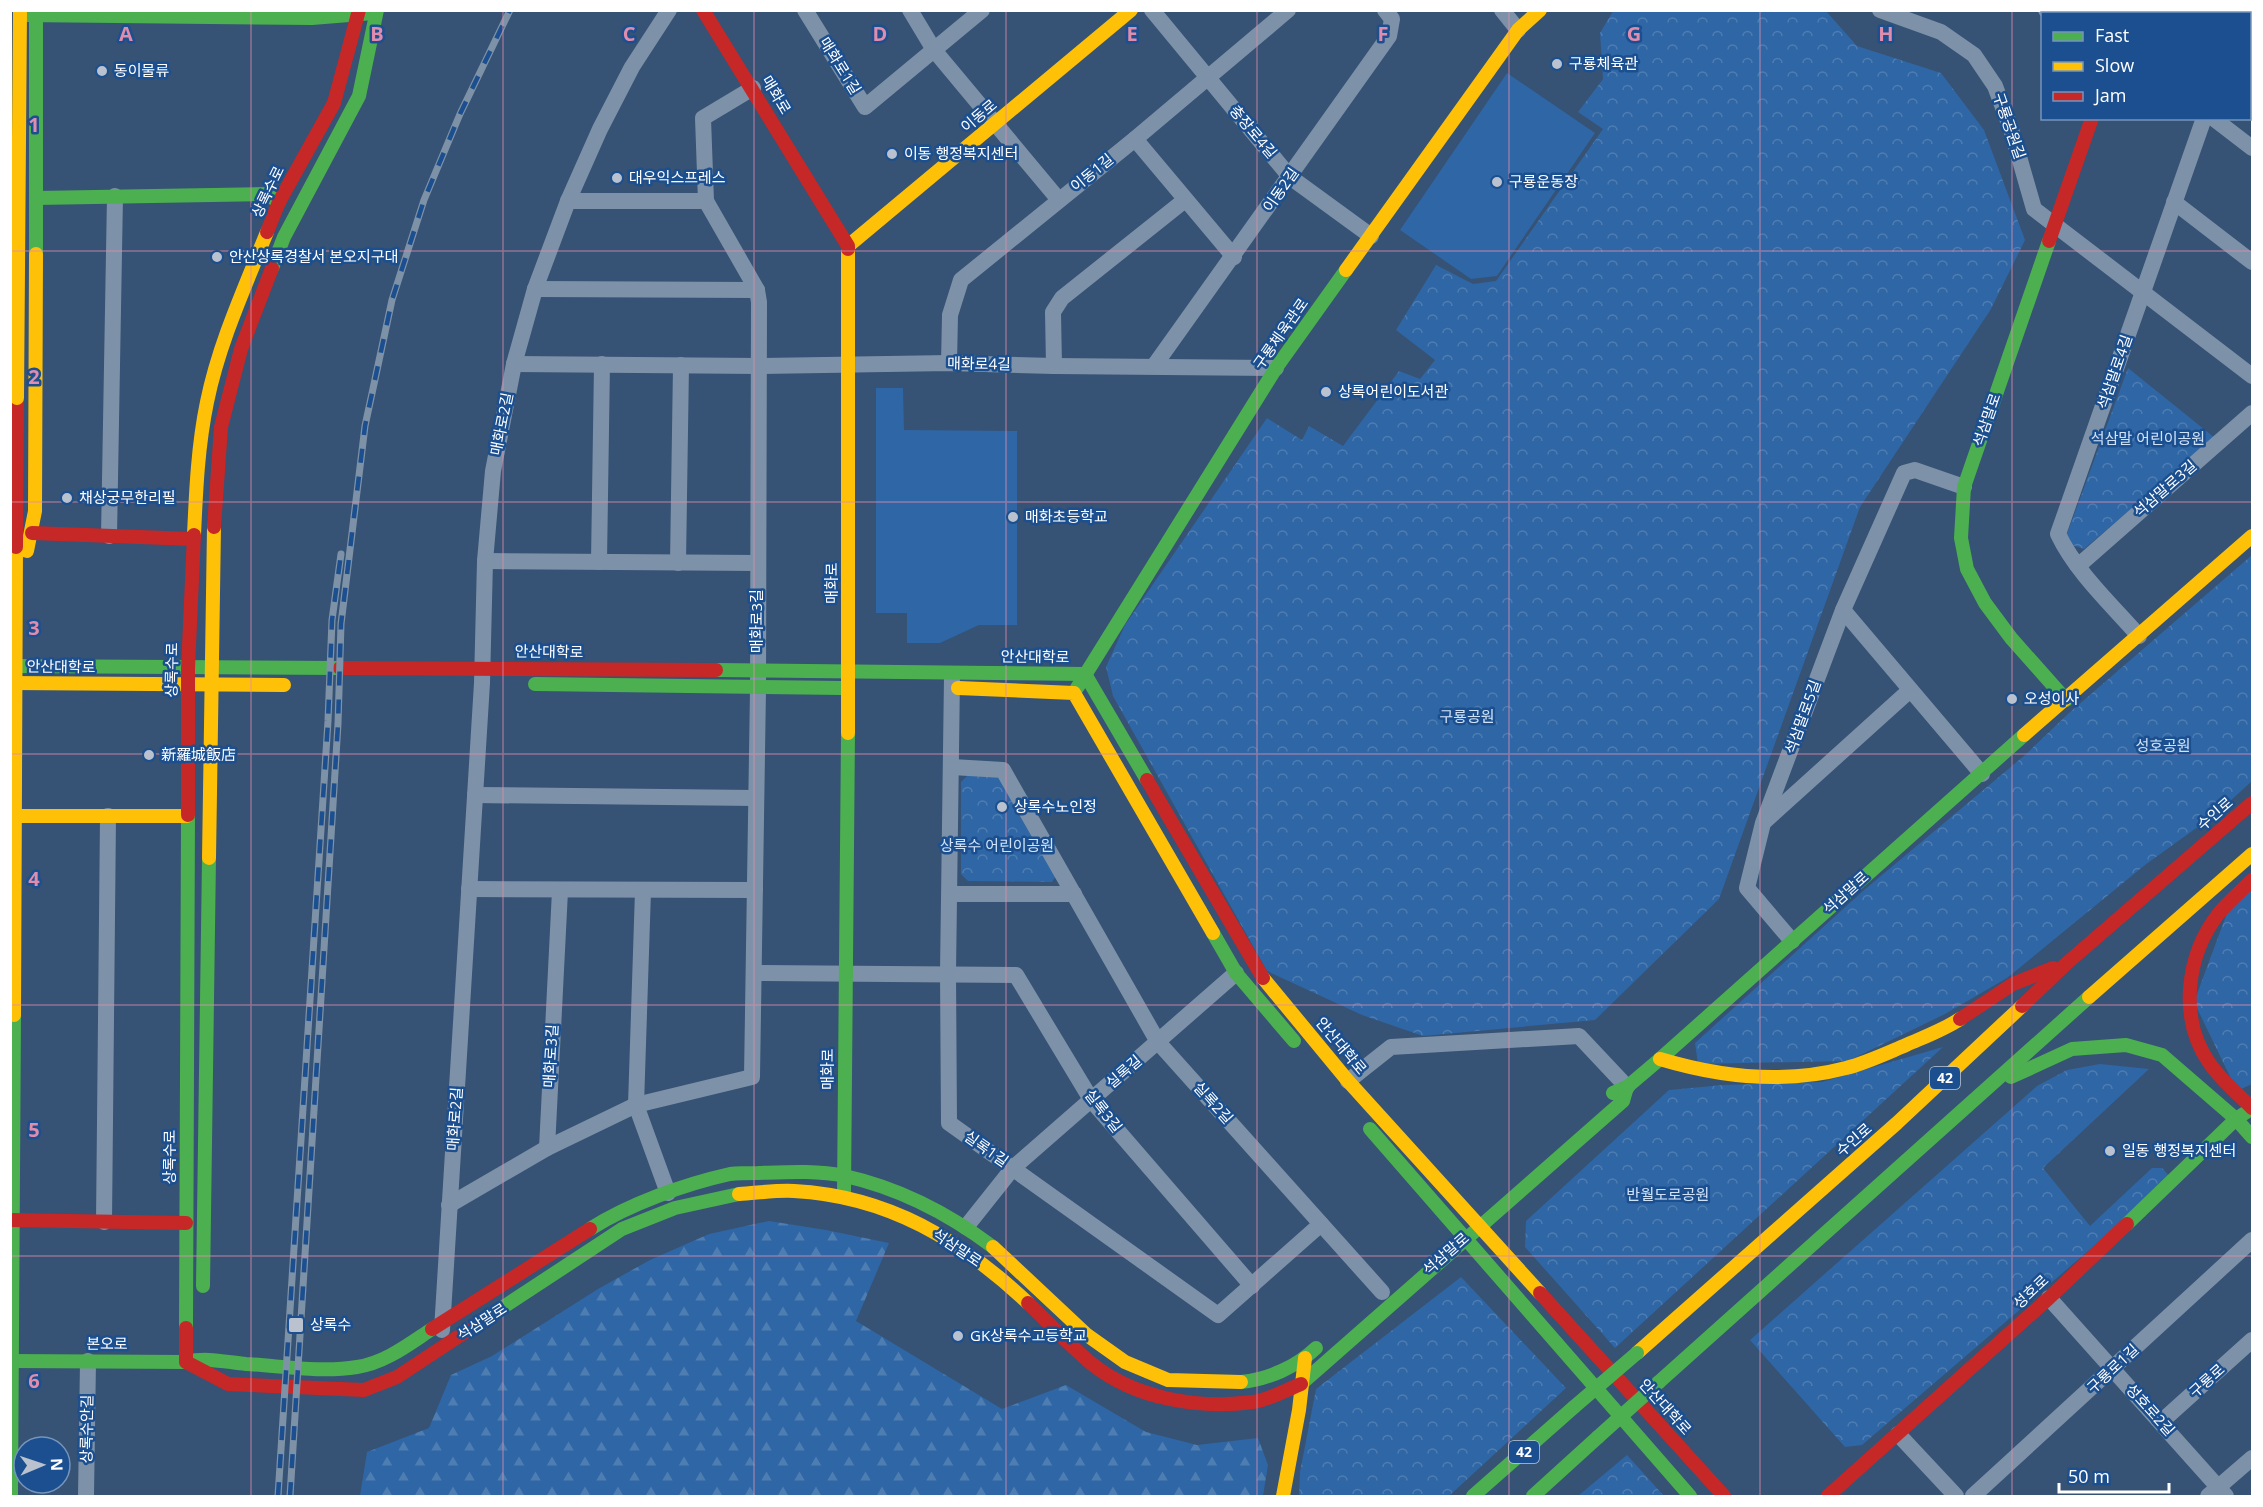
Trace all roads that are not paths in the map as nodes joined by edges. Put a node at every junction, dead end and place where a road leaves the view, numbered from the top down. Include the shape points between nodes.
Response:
1 (20, 10) edge
2 (669, 10) edge
3 (704, 10) edge
4 (805, 10) edge
5 (910, 10) edge
6 (982, 10) edge
7 (1131, 10) edge
8 (1152, 10) edge
9 (1288, 10) edge
10 (1385, 10) edge
11 (1502, 10) edge
12 (1540, 10) edge
13 (1880, 10) edge
14 (378, 11) edge
15 (359, 13) edge
16 (10, 14) edge
17 (36, 15) junction
18 (1518, 30) junction
19 (934, 50) junction
20 (1207, 78) junction
21 (753, 88) junction
22 (2091, 120) edge
23 (2203, 120) edge
24 (2216, 120) edge
25 (996, 124) junction
26 (1135, 139) junction
27 (2253, 148) edge
28 (1290, 177) junction
29 (115, 196) junction
30 (36, 198) junction
31 (1059, 200) junction
32 (1185, 200) junction
33 (279, 201) junction
34 (568, 201) junction
35 (706, 201) junction
36 (2174, 202) junction
37 (2055, 225) junction
38 (1371, 236) junction
39 (848, 246) junction
40 (1233, 257) junction
41 (2253, 262) edge
42 (535, 289) junction
43 (757, 290) junction
44 (2143, 291) junction
45 (949, 363) junction
46 (514, 364) junction
47 (602, 364) junction
48 (848, 364) junction
49 (681, 365) junction
50 (759, 366) junction
51 (1054, 366) junction
52 (1155, 366) junction
53 (1276, 368) junction
54 (2253, 376) edge
55 (2253, 412) edge
56 (1964, 487) junction
57 (32, 533) junction
58 (109, 536) junction
59 (2253, 536) edge
60 (193, 539) junction
61 (485, 561) junction
62 (600, 562) junction
63 (678, 563) junction
64 (757, 563) junction
65 (2078, 566) junction
66 (17, 595) junction
67 (1843, 610) junction
68 (2139, 636) junction
69 (14, 666) edge
70 (188, 668) junction
71 (211, 668) junction
72 (757, 671) junction
73 (849, 672) junction
74 (1085, 674) junction
75 (482, 679) junction
76 (14, 683) edge
77 (948, 683) junction
78 (518, 684) dead end
79 (188, 685) junction
80 (210, 685) junction
81 (293, 685) dead end
82 (854, 688) junction
83 (758, 689) junction
84 (1909, 691) junction
85 (1074, 693) junction
86 (2066, 700) junction
87 (952, 767) junction
88 (1982, 774) junction
89 (475, 795) junction
90 (755, 798) junction
91 (2253, 803) edge
92 (13, 816) edge
93 (108, 816) junction
94 (188, 816) junction
95 (1763, 823) junction
96 (2253, 854) edge
97 (2253, 880) edge
98 (469, 889) junction
99 (755, 890) junction
100 (560, 891) junction
101 (643, 891) junction
102 (950, 894) junction
103 (1074, 894) junction
104 (1792, 941) junction
105 (2067, 963) junction
106 (754, 973) junction
107 (845, 973) junction
108 (948, 973) junction
109 (1236, 973) junction
110 (1158, 1042) junction
111 (1306, 1055) dead end
112 (1660, 1059) junction
113 (1348, 1081) junction
114 (1627, 1087) junction
115 (1986, 1087) junction
116 (1092, 1101) junction
117 (636, 1105) junction
118 (2252, 1108) edge
119 (1361, 1118) dead end
120 (2236, 1119) junction
121 (1573, 1126) dead end
122 (2253, 1137) edge
123 (547, 1148) junction
124 (1013, 1168) junction
125 (844, 1176) junction
126 (668, 1192) junction
127 (844, 1197) junction
128 (449, 1205) junction
129 (1473, 1211) junction
130 (12, 1220) edge
131 (104, 1222) junction
132 (186, 1223) junction
133 (1321, 1224) junction
134 (1479, 1226) junction
135 (966, 1227) junction
136 (1450, 1231) junction
137 (1464, 1238) junction
138 (2253, 1240) edge
139 (1252, 1286) junction
140 (1382, 1292) dead end
141 (202, 1298) dead end
142 (2049, 1298) junction
143 (442, 1323) junction
144 (1330, 1335) dead end
145 (2253, 1340) edge
146 (442, 1348) junction
147 (202, 1352) joint
148 (1305, 1358) junction
149 (88, 1360) junction
150 (11, 1361) edge
151 (186, 1362) junction
152 (2113, 1369) junction
153 (1304, 1383) junction
154 (2161, 1422) junction
155 (1898, 1434) junction
156 (2253, 1458) edge
157 (2217, 1494) edge
158 (11, 1497) edge
159 (86, 1497) edge
160 (1283, 1497) edge
161 (1473, 1497) edge
162 (1533, 1497) edge
163 (1690, 1497) edge
164 (1724, 1497) edge
165 (1828, 1497) edge
166 (1956, 1497) edge
167 (1973, 1497) edge

1 - 66 main road, bridge
2 - 34 street, 매화로2길 via 626,78
3 - 21 main road, 매화로
4 - 19 street, 매화로1길 via 865,107
5 - 19 street
6 - 19 street, 매화로1길
7 - 25 main road, 이동로
8 - 20 street, 충장로4길
9 - 20 street, 이동1길
10 - 28 street, 이동2길 via 1392,19 1389,36
11 - 18 street
12 - 18 main road, 구룡체육관로
13 - 37 street, 구룡공원길 via 1941,32 1974,55 1995,86 2012,129 2034,209
14 - 15 main road
14 - 71 main road via 359,96 284,237 241,349 221,427 214,503
15 - 17 main road via 312,18
15 - 33 main road, 상록수로 via 334,102
16 - 17 main road
17 - 30 main road
18 - 38 main road, 구룡체육관로
19 - 25 street
20 - 26 street, 이동1길
20 - 28 street, 충장로4길
21 - 35 street, 매화로3길 via 703,118
21 - 39 main road, 매화로
22 - 37 main road, 석삼말로
23 - 36 street, 석삼말로4길
24 - 27 street
25 - 31 street
25 - 39 main road, 이동로
26 - 31 street, 이동1길
26 - 32 street
28 - 38 street, 충장로4길
28 - 40 street, 이동2길
29 - 30 main road
29 - 33 main road via 266,194
29 - 58 street
30 - 57 main road
31 - 45 street, 이동1길 via 961,280 950,315
32 - 40 street
32 - 51 street via 1062,298 1053,312
33 - 60 main road, 상록수로 via 229,328 207,401
34 - 35 street
34 - 42 street, 매화로2길
35 - 43 street, 매화로3길
36 - 41 street
36 - 44 street, 석삼말로4길
37 - 44 street, 구룡공원길
37 - 56 main road, 석삼말로
38 - 53 main road, 구룡체육관로
39 - 48 main road, 매화로
40 - 52 street, 이동2길
42 - 43 street
42 - 46 street, 매화로2길
43 - 50 street, 매화로3길
44 - 54 street
44 - 65 street, 석삼말로4길 via 2058,534
45 - 48 street, 매화로4길
45 - 51 street, 매화로4길
46 - 47 street, 매화로4길
46 - 61 street, 매화로2길 via 493,471
47 - 49 street, 매화로4길
47 - 62 street
48 - 50 street, 매화로4길
48 - 73 main road, 매화로
49 - 50 street, 매화로4길
49 - 63 street
50 - 64 street, 매화로3길
51 - 52 street, 매화로4길
52 - 53 street, 매화로4길
53 - 74 main road, 구룡체육관로
55 - 65 street, 석삼말로3길
56 - 67 street, 석삼말로5길 via 1915,470 1904,473
56 - 86 main road, 석삼말로 via 1960,524 1967,567 1985,603
57 - 58 main road
57 - 66 main road
58 - 60 main road
59 - 68 main road, 석삼말로
60 - 70 main road, 상록수로
61 - 62 street
61 - 75 street, 매화로2길
62 - 63 street
63 - 64 street
64 - 72 street, 매화로3길
65 - 68 street, 석삼말로4길
66 - 69 main road
67 - 84 street
67 - 95 street, 석삼말로5길
68 - 86 main road, 석삼말로
69 - 70 main road, 안산대학로
69 - 76 main road
70 - 71 main road, 안산대학로
70 - 79 main road, 상록수로
71 - 75 main road, 안산대학로
71 - 80 main road
72 - 73 main road, 안산대학로
72 - 75 main road, 안산대학로
72 - 83 street, 매화로3길
73 - 77 main road, 안산대학로
73 - 82 main road, 매화로
74 - 77 main road, 안산대학로
74 - 85 main road, 구룡체육관로
74 - 113 main road, 안산대학로 via 1260,974
75 - 89 street, 매화로2길
76 - 79 main road, 안산대학로
76 - 92 main road
77 - 85 main road, 안산대학로
77 - 87 street, 실록1길
78 - 83 main road
79 - 80 main road, 안산대학로
79 - 94 main road, 상록수로
80 - 81 main road, 안산대학로
80 - 141 main road
82 - 83 main road
82 - 107 main road, 매화로
83 - 90 street, 매화로3길
84 - 88 street
84 - 95 street
85 - 109 main road
86 - 88 main road, 석삼말로
87 - 102 street, 실록1길
87 - 103 street, 실록2길 via 1003,770
88 - 104 main road, 석삼말로
89 - 90 street
89 - 98 street, 매화로2길
90 - 99 street, 매화로3길
91 - 105 main road, 수인로 / 42
92 - 93 main road
92 - 130 main road
93 - 94 main road
93 - 131 street
94 - 132 main road, 상록수로
95 - 104 street, 석삼말로5길 via 1747,888
96 - 115 main road, 42
97 - 118 main road via 2218,914 2198,946 2190,977 2189,1003 2195,1035 2206,1058
98 - 100 street
98 - 128 street, 매화로2길
99 - 101 street
99 - 106 street, 매화로3길
100 - 101 street
100 - 123 street, 매화로3길
101 - 117 street
102 - 103 street
102 - 108 street, 실록1길
103 - 110 street, 실록2길
104 - 112 main road, 석삼말로
105 - 112 main road via 2013,984 1949,1026 1846,1068 1745,1077
105 - 161 main road, 수인로 / 42, bridge via 1897,1124
106 - 107 street
106 - 117 street, 매화로3길 via 752,1077
107 - 108 street
107 - 125 main road, 매화로
108 - 116 street, 실록3길 via 1016,975
108 - 124 street, 실록1길 via 949,1123
109 - 110 street, 실록길
109 - 111 main road
110 - 116 street, 실록길
110 - 133 street, 실록2길
112 - 114 main road, 석삼말로
113 - 114 street via 1391,1047 1579,1036
113 - 129 main road, 안산대학로
114 - 121 main road, 석삼말로 via 1616,1090
114 - 134 main road, 석삼말로 via 1623,1101
115 - 120 main road via 2072,1049 2126,1045 2162,1055
115 - 162 main road, 42, bridge
116 - 124 street, 실록길
116 - 139 street, 실록3길
117 - 123 street, 매화로3길
117 - 126 street
118 - 120 main road, 성호로
119 - 136 main road
120 - 122 main road
120 - 142 main road, 성호로
123 - 128 street, 매화로3길
124 - 135 street, 실록길
124 - 139 street, 실록1길 via 1218,1316
125 - 126 main road, 석삼말로 via 794,1172 732,1174
125 - 127 main road, 매화로
125 - 135 main road, 석삼말로 via 906,1195
126 - 143 main road, 석삼말로 via 606,1219
127 - 146 main road, 석삼말로 via 793,1191 730,1194 675,1208 622,1229
127 - 153 main road, 석삼말로 via 886,1208 964,1251 1005,1282 1092,1364 1128,1387 1166,1399 1255,1402
128 - 143 street, 매화로2길
129 - 134 main road, 안산대학로
129 - 136 main road, 석삼말로
130 - 131 main road
130 - 150 main road
131 - 132 main road
132 - 151 main road, 상록수로
133 - 139 street, 실록1길
133 - 140 street, 실록2길
134 - 137 main road, 석삼말로
134 - 164 main road, 안산대학로
135 - 148 main road, 석삼말로 via 996,1249 1087,1335 1125,1362 1168,1380 1244,1382 1276,1374
136 - 137 main road
137 - 153 main road, 석삼말로
137 - 163 main road
138 - 152 street, 구룡로1길
142 - 152 street, 성호로2길
142 - 155 main road, 성호로
143 - 146 street, 매화로2길
143 - 147 main road, 석삼말로 via 391,1355 358,1367 236,1363
144 - 148 main road, 석삼말로
145 - 154 street, 구룡로
146 - 151 main road, 석삼말로 via 397,1377 364,1390 228,1384
147 - 151 main road, 본오로
148 - 153 main road
149 - 150 main road, 본오로
149 - 151 main road, 본오로
149 - 159 street, 상록수안길
150 - 158 main road
152 - 154 street, 성호로2길
152 - 167 street, 구룡로1길
153 - 160 main road
154 - 157 street, 성호로2길
155 - 165 main road, 성호로
155 - 166 street
156 - 157 street

